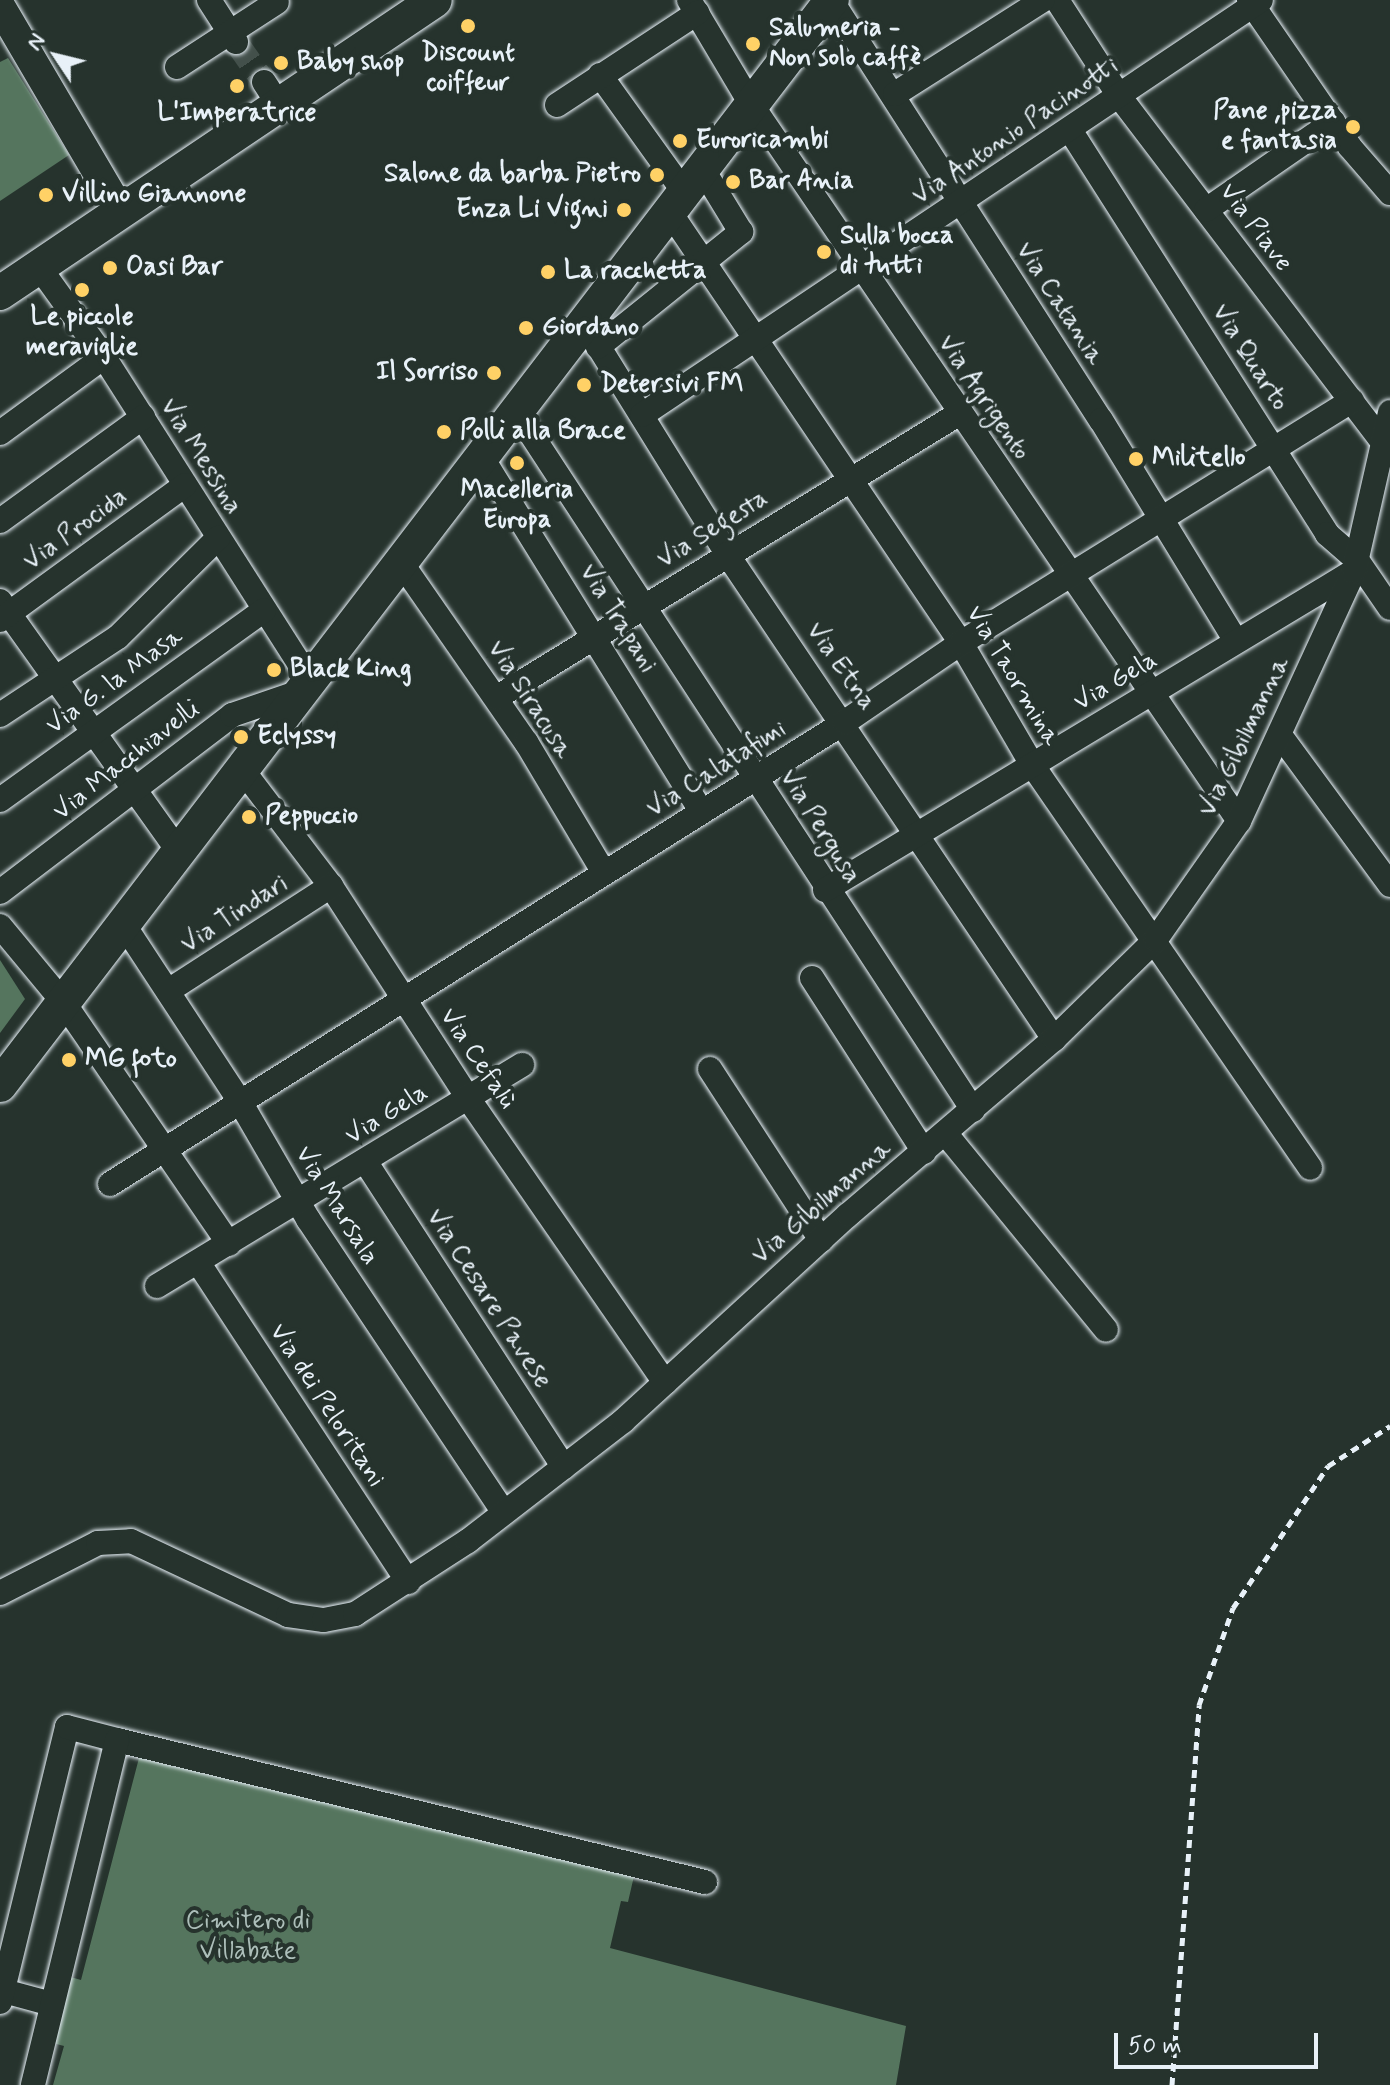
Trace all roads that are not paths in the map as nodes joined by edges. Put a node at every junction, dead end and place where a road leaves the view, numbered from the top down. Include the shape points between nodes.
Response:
1 (209, 0) edge
2 (435, 0) edge
3 (831, 0) edge
4 (1043, 0) edge
5 (1057, 0) edge
6 (277, 2) edge
7 (1254, 2) edge
8 (0, 6) edge
9 (693, 6) edge
10 (233, 37) junction
11 (177, 67) dead end
12 (600, 75) junction
13 (895, 94) junction
14 (1119, 96) junction
15 (751, 104) junction
16 (557, 105) dead end
17 (1333, 122) junction
18 (1070, 130) junction
19 (685, 190) junction
20 (1390, 193) edge
21 (962, 201) junction
22 (1206, 210) junction
23 (121, 212) junction
24 (704, 262) junction
25 (39, 267) junction
26 (863, 268) junction
27 (0, 293) edge
28 (591, 335) junction
29 (758, 340) junction
30 (104, 357) junction
31 (1352, 401) junction
32 (516, 411) junction
33 (1390, 412) edge
34 (960, 413) junction
35 (642, 415) junction
36 (143, 417) junction
37 (0, 433) edge
38 (1386, 446) junction
39 (1275, 451) junction
40 (481, 456) junction
41 (851, 479) junction
42 (185, 485) junction
43 (1160, 518) junction
44 (0, 521) edge
45 (218, 538) junction
46 (727, 554) junction
47 (400, 561) junction
48 (1356, 565) junction
49 (1070, 576) junction
50 (643, 606) junction
51 (1390, 608) edge
52 (264, 610) junction
53 (3, 612) edge
54 (597, 637) junction
55 (1236, 641) junction
56 (961, 643) junction
57 (54, 678) junction
58 (304, 686) junction
59 (1150, 695) junction
60 (496, 698) junction
61 (0, 715) edge
62 (845, 722) junction
63 (93, 732) junction
64 (1280, 735) junction
65 (1033, 766) junction
66 (241, 768) junction
67 (756, 778) junction
68 (135, 790) junction
69 (0, 800) edge
70 (702, 812) junction
71 (1239, 821) junction
72 (916, 839) junction
73 (179, 852) junction
74 (604, 873) junction
75 (1390, 885) edge
76 (331, 886) junction
77 (825, 890) junction
78 (0, 892) edge
79 (124, 925) junction
80 (0, 926) edge
81 (1156, 939) junction
82 (812, 978) dead end
83 (168, 991) junction
84 (404, 999) junction
85 (64, 1003) junction
86 (1054, 1039) junction
87 (522, 1065) dead end
88 (710, 1069) dead end
89 (0, 1085) edge
90 (468, 1098) junction
91 (239, 1100) junction
92 (973, 1110) junction
93 (945, 1133) junction
94 (166, 1148) junction
95 (924, 1152) junction
96 (365, 1161) junction
97 (1310, 1168) dead end
98 (110, 1184) dead end
99 (299, 1203) junction
100 (821, 1240) junction
101 (229, 1244) junction
102 (198, 1262) junction
103 (157, 1286) dead end
104 (1106, 1330) dead end
105 (665, 1383) junction
106 (564, 1467) junction
107 (504, 1513) junction
108 (408, 1582) junction
109 (0, 1593) edge
110 (117, 1740) junction
111 (705, 1882) dead end
112 (1, 1994) edge
113 (52, 2004) junction
114 (33, 2085) edge

1 - 10 street
2 - 23 main road via 271,94
3 - 13 street, Via Catania
3 - 15 main road
4 - 13 street
5 - 14 street, Via Piave
6 - 10 street
7 - 14 street, Via Antonio Pacinotti
7 - 17 street
8 - 23 street
9 - 12 street
9 - 15 street, Via Agrigento
10 - 11 street
12 - 16 street
12 - 19 street
13 - 21 street, Via Catania
14 - 18 street, Via Antonio Pacinotti
14 - 22 street, Via Piave
15 - 19 main road
15 - 26 street, Via Agrigento
17 - 20 street
17 - 22 street
18 - 21 street, Via Antonio Pacinotti
18 - 39 street, Via Quarto
19 - 24 street, Via Taormina
19 - 24 street via 741,232
19 - 28 main road
21 - 26 street, Via Antonio Pacinotti
21 - 43 street, Via Catania
22 - 31 street, Via Piave
23 - 25 main road
24 - 28 street
24 - 29 street, Via Taormina
25 - 27 main road
25 - 30 street, Via Messina
26 - 29 street, Via Antonio Pacinotti
26 - 34 street, Via Agrigento
28 - 32 main road
28 - 35 street, Via Etna
29 - 35 street, Via Antonio Pacinotti
29 - 41 street, Via Taormina
30 - 36 street, Via Messina
30 - 37 street
31 - 38 street, Via Piave
31 - 39 street, Via Calatafimi
32 - 40 main road
32 - 50 street, Via Pergusa
33 - 38 street, Via Gibilmanna
34 - 41 street, Via Segesta
34 - 49 street, Via Agrigento
35 - 46 street, Via Etna
36 - 42 street, Via Messina
36 - 44 street
38 - 48 street, Via Gibilmanna
39 - 43 street, Via Calatafimi
39 - 48 street, Via Quarto via 1327,534
40 - 47 main road
40 - 54 street, Via Trapani
41 - 46 street, Via Segesta
41 - 56 street, Via Taormina
42 - 45 street, Via Messina
42 - 53 street, Via Procida
43 - 49 street, Via Calatafimi
43 - 55 street, Via Catania
45 - 52 street, Via Messina
45 - 57 street via 118,637
46 - 50 street, Via Segesta
46 - 62 street, Via Etna
47 - 58 main road
47 - 60 street, Via Siracusa
48 - 51 street, Via Quarto
48 - 55 street, Via Gela
48 - 64 street, Via Gibilmanna
49 - 56 street, Via Calatafimi
49 - 59 street, Via Agrigento
50 - 54 street, Via Segesta
50 - 67 street, Via Pergusa
52 - 58 street, Via Messina
52 - 63 street, Via G. la Masa
53 - 57 street
54 - 60 street, Via Segesta
54 - 70 street, Via Trapani
55 - 59 street, Via Gela
56 - 62 street, Via Calatafimi
56 - 65 street, Via Taormina
57 - 61 street
57 - 63 street
58 - 66 main road
58 - 68 street, Via Macchiavelli via 232,715
59 - 65 street, Via Gela
59 - 71 street, Via Agrigento
60 - 74 street, Via Siracusa
62 - 67 street, Via Calatafimi
62 - 72 street, Via Etna
63 - 68 street
63 - 69 street, Via G. la Masa
64 - 71 street, Via Gibilmanna
64 - 75 street
65 - 72 street, Via Gela
65 - 81 street, Via Taormina
66 - 73 main road
66 - 76 street, Via Cefalù
67 - 70 street, Via Calatafimi
67 - 77 street, Via Pergusa
68 - 73 street
68 - 78 street, Via Macchiavelli
70 - 74 street, Via Calatafimi
71 - 81 street, Via Gibilmanna
72 - 77 street, Via Gela
72 - 86 street, Via Etna
73 - 79 main road
74 - 84 street, Via Calatafimi
76 - 83 street, Via Tindari
76 - 84 street, Via Cefalù
77 - 92 street, Via Pergusa
79 - 83 street, Via Marsala
79 - 85 main road
80 - 85 street
81 - 86 street, Via Gibilmanna
81 - 97 street, Via Taormina
82 - 95 street
83 - 91 street, Via Marsala
84 - 90 street, Via Cefalù
84 - 91 street, Via Calatafimi
85 - 89 main road
85 - 94 street
86 - 92 street, Via Gibilmanna
87 - 90 street, Via Gela
88 - 100 street
90 - 96 street, Via Gela
90 - 105 street, Via Cefalù
91 - 94 street, Via Calatafimi
91 - 99 street, Via Marsala
92 - 93 street, Via Gibilmanna
93 - 95 street, Via Gibilmanna
93 - 104 street
94 - 98 street, Via Calatafimi
94 - 101 street
95 - 100 street, Via Gibilmanna
96 - 99 street, Via Gela
96 - 106 street, Via Cesare Pavese
99 - 101 street, Via Gela
99 - 107 street, Via Marsala
100 - 105 street, Via Gibilmanna
101 - 102 street, Via Gela
102 - 103 street, Via Gela
102 - 108 street, Via dei Peloritani
105 - 106 street, Via Gibilmanna
106 - 107 street, Via Gibilmanna
107 - 108 street, Via Gibilmanna
108 - 109 street, Via Gibilmanna via 355,1614 324,1620 288,1615 131,1541 98,1543
110 - 111 street
110 - 112 street via 67,1727
110 - 113 street
112 - 113 street
113 - 114 street

